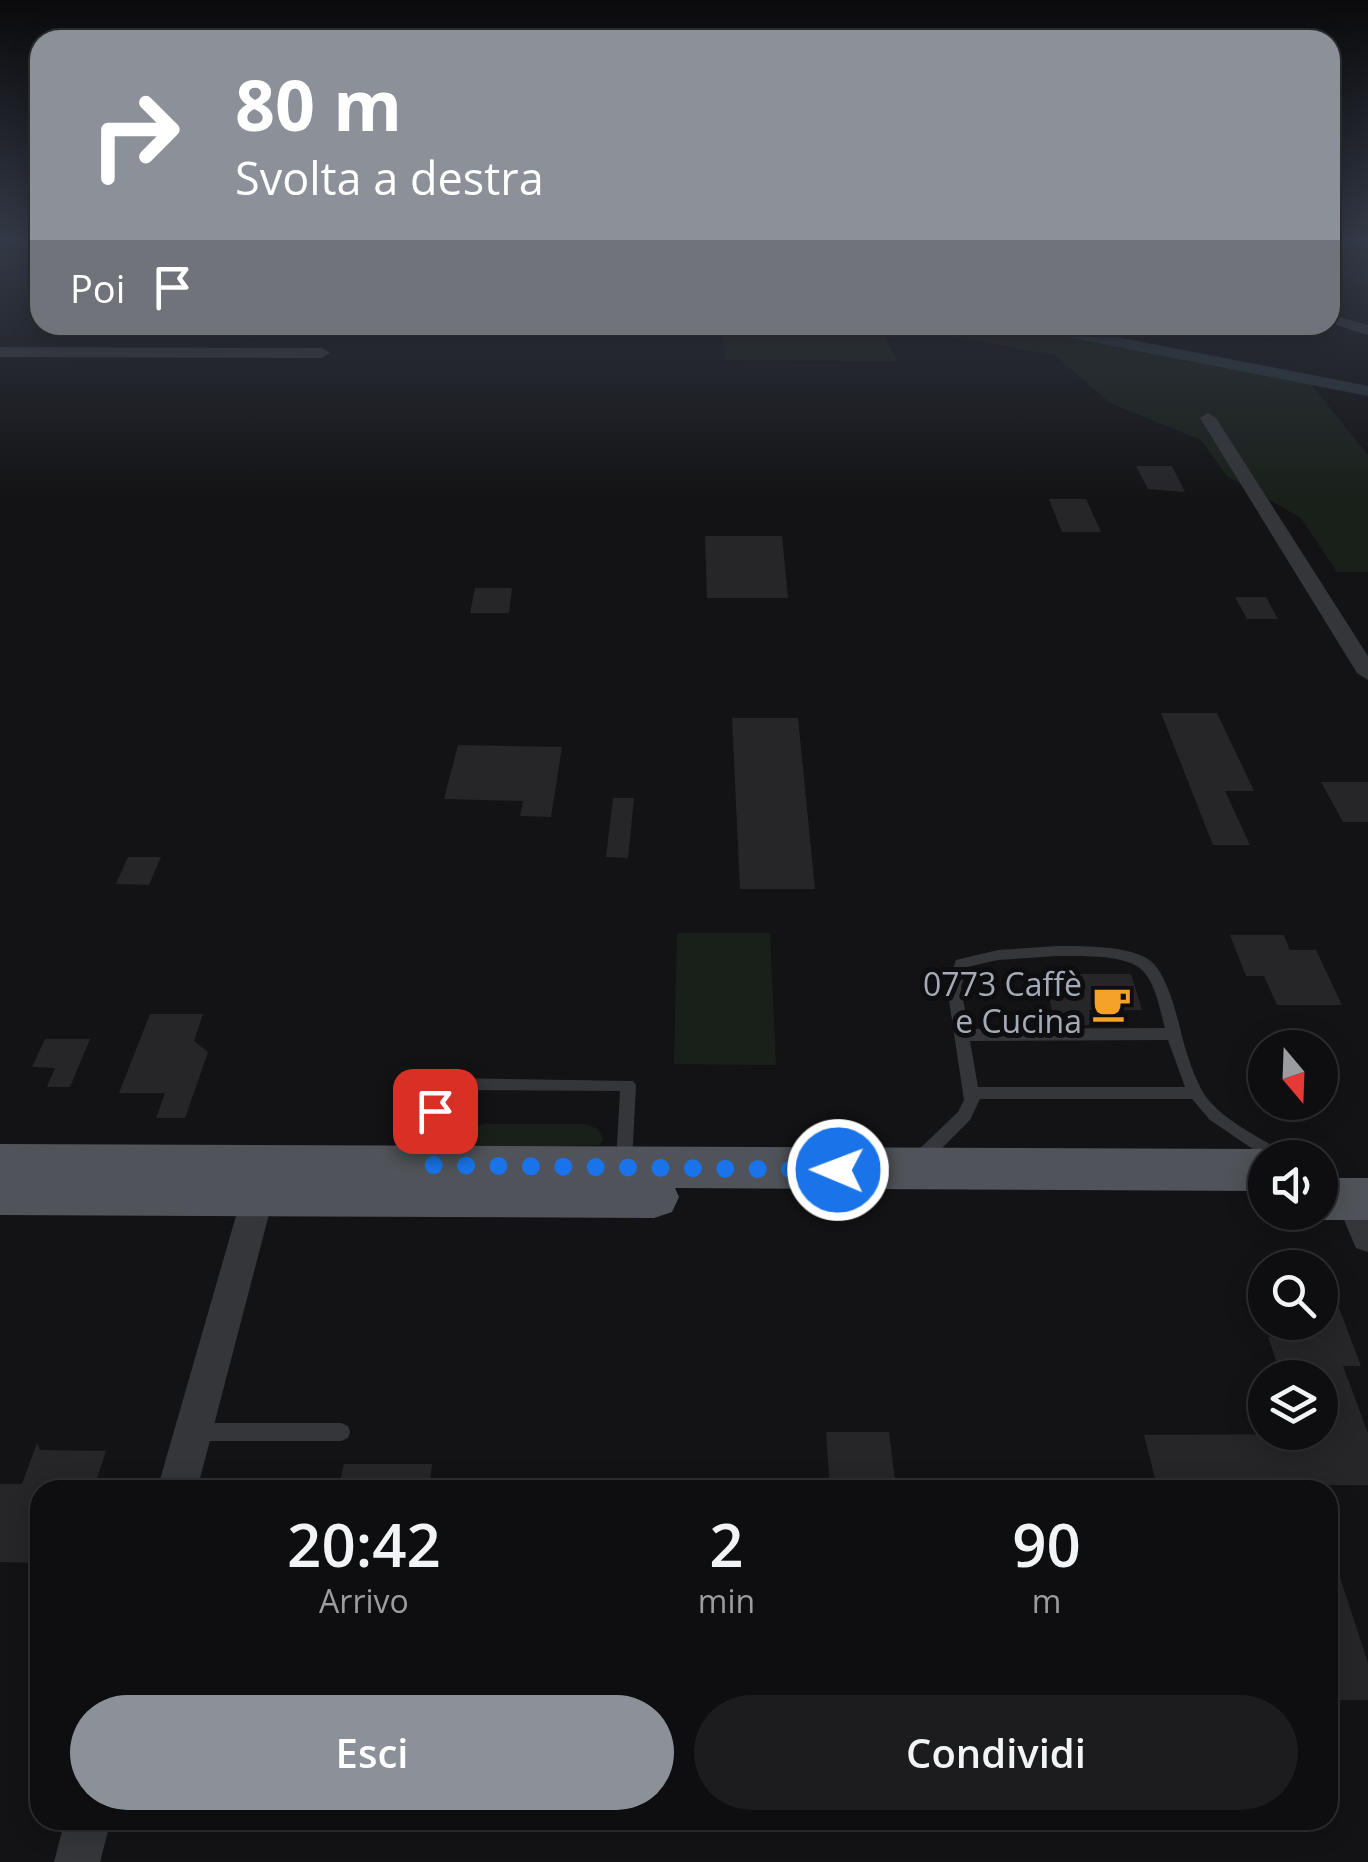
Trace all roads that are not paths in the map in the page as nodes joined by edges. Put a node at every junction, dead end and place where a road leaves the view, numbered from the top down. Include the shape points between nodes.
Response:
1 (0, 352) edge
2 (322, 353) dead end
3 (1208, 418) dead end
4 (1368, 672) edge
5 (1173, 1034) junction
6 (964, 1035) junction
7 (973, 1092) junction
8 (1196, 1093) junction
9 (1253, 1140) edge
10 (0, 1164) edge
11 (424, 1165) junction
12 (624, 1167) junction
13 (909, 1170) junction
14 (1248, 1170) edge
15 (0, 1194) edge
16 (258, 1195) junction
17 (1248, 1199) edge
18 (192, 1432) junction
19 (340, 1432) dead end
20 (179, 1480) edge
21 (85, 1830) edge
22 (77, 1862) edge

1 - 2 street
3 - 4 street
5 - 6 lane
5 - 6 lane via 1149,967 1127,955 1095,952 966,960 954,978
5 - 8 lane
6 - 7 lane
7 - 8 lane
7 - 13 lane via 964,1116
8 - 9 lane
10 - 11 main road
11 - 12 main road
11 - 12 lane via 440,1084 628,1085
12 - 13 main road
13 - 14 main road
15 - 16 main road
16 - 17 main road
16 - 18 street
18 - 19 lane
18 - 20 street
21 - 22 street

